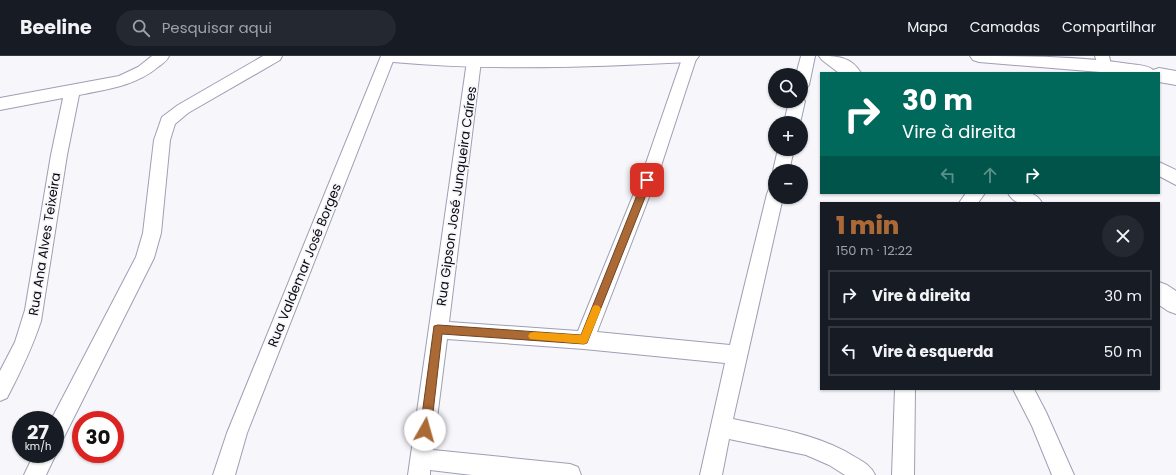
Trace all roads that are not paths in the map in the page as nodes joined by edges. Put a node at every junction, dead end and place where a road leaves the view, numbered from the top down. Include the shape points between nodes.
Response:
1 (162, 56) edge
2 (275, 56) edge
3 (388, 56) edge
4 (393, 56) edge
5 (690, 56) edge
6 (808, 56) edge
7 (828, 56) edge
8 (979, 56) edge
9 (474, 60) junction
10 (1103, 61) edge
11 (805, 68) edge
12 (851, 72) edge
13 (1142, 72) edge
14 (1160, 75) edge
15 (1176, 78) edge
16 (72, 90) junction
17 (0, 104) edge
18 (1160, 169) edge
19 (1176, 178) edge
20 (976, 194) edge
21 (1019, 194) edge
22 (968, 202) edge
23 (1031, 202) edge
24 (773, 204) edge
25 (1160, 293) edge
26 (1176, 304) edge
27 (438, 330) junction
28 (584, 340) junction
29 (737, 355) junction
30 (905, 390) edge
31 (1024, 390) edge
32 (0, 392) edge
33 (64, 416) edge
34 (721, 427) junction
35 (41, 463) edge
36 (421, 467) edge
37 (35, 475) edge
38 (224, 475) edge
39 (570, 475) edge
40 (711, 475) edge
41 (864, 475) edge
42 (903, 475) edge
43 (1063, 475) edge

1 - 16 street via 134,76 122,81
2 - 33 street via 183,109 168,121 162,140 152,233 145,258
3 - 38 street, Rua Valdemar José Borges via 240,425
4 - 9 street
5 - 9 street via 567,62
5 - 28 street via 653,166
6 - 11 street
7 - 12 street
8 - 10 street
9 - 27 street, Rua Gipson José Junqueira Caíres
10 - 13 street
14 - 15 street
16 - 17 street
16 - 32 street, Rua Ana Alves Teixeira via 29,331
18 - 19 street
20 - 22 street
21 - 23 street
24 - 29 street
25 - 26 street
27 - 28 street
27 - 36 street, Rua Gipson José Junqueira Caíres
28 - 29 street
29 - 34 street
30 - 42 street
31 - 43 street
34 - 40 street
34 - 41 street via 806,445 836,457
35 - 37 street
36 - 39 street

